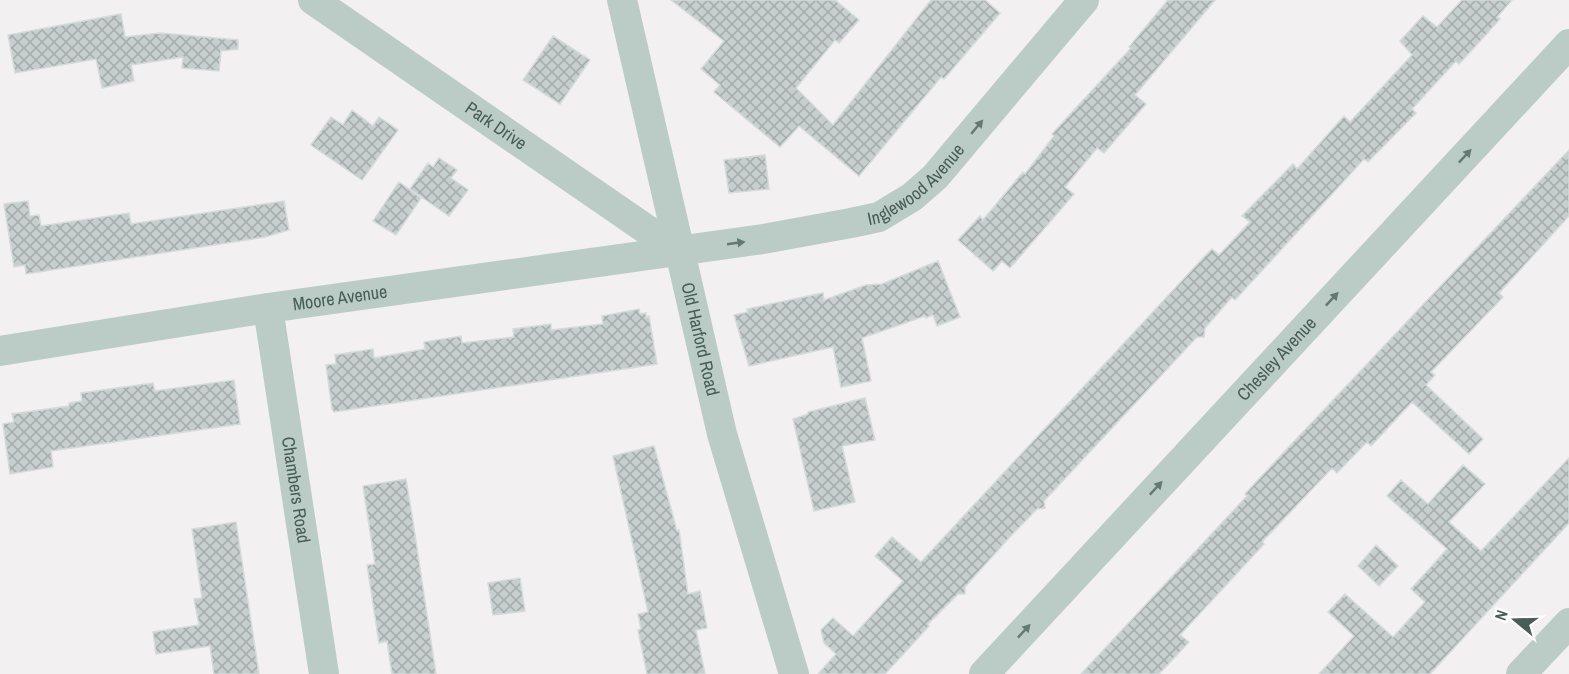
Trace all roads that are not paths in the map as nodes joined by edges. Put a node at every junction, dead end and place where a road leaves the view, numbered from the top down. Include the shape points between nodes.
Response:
1 (313, 0) edge
2 (622, 0) edge
3 (1084, 0) edge
4 (1569, 44) edge
5 (678, 251) junction
6 (268, 308) junction
7 (0, 351) edge
8 (1569, 623) edge
9 (324, 674) edge
10 (794, 674) edge
11 (984, 674) edge
12 (1521, 674) edge

1 - 5 street, Park Drive
2 - 5 street, Old Harford Road
5 -> 3 street, Inglewood Avenue via 879,217 912,197 935,177
11 -> 4 street, Chesley Avenue
5 - 6 street, Moore Avenue
5 - 10 street, Old Harford Road via 725,445
6 - 7 street, Moore Avenue
6 - 9 street, Chambers Road
8 - 12 street

